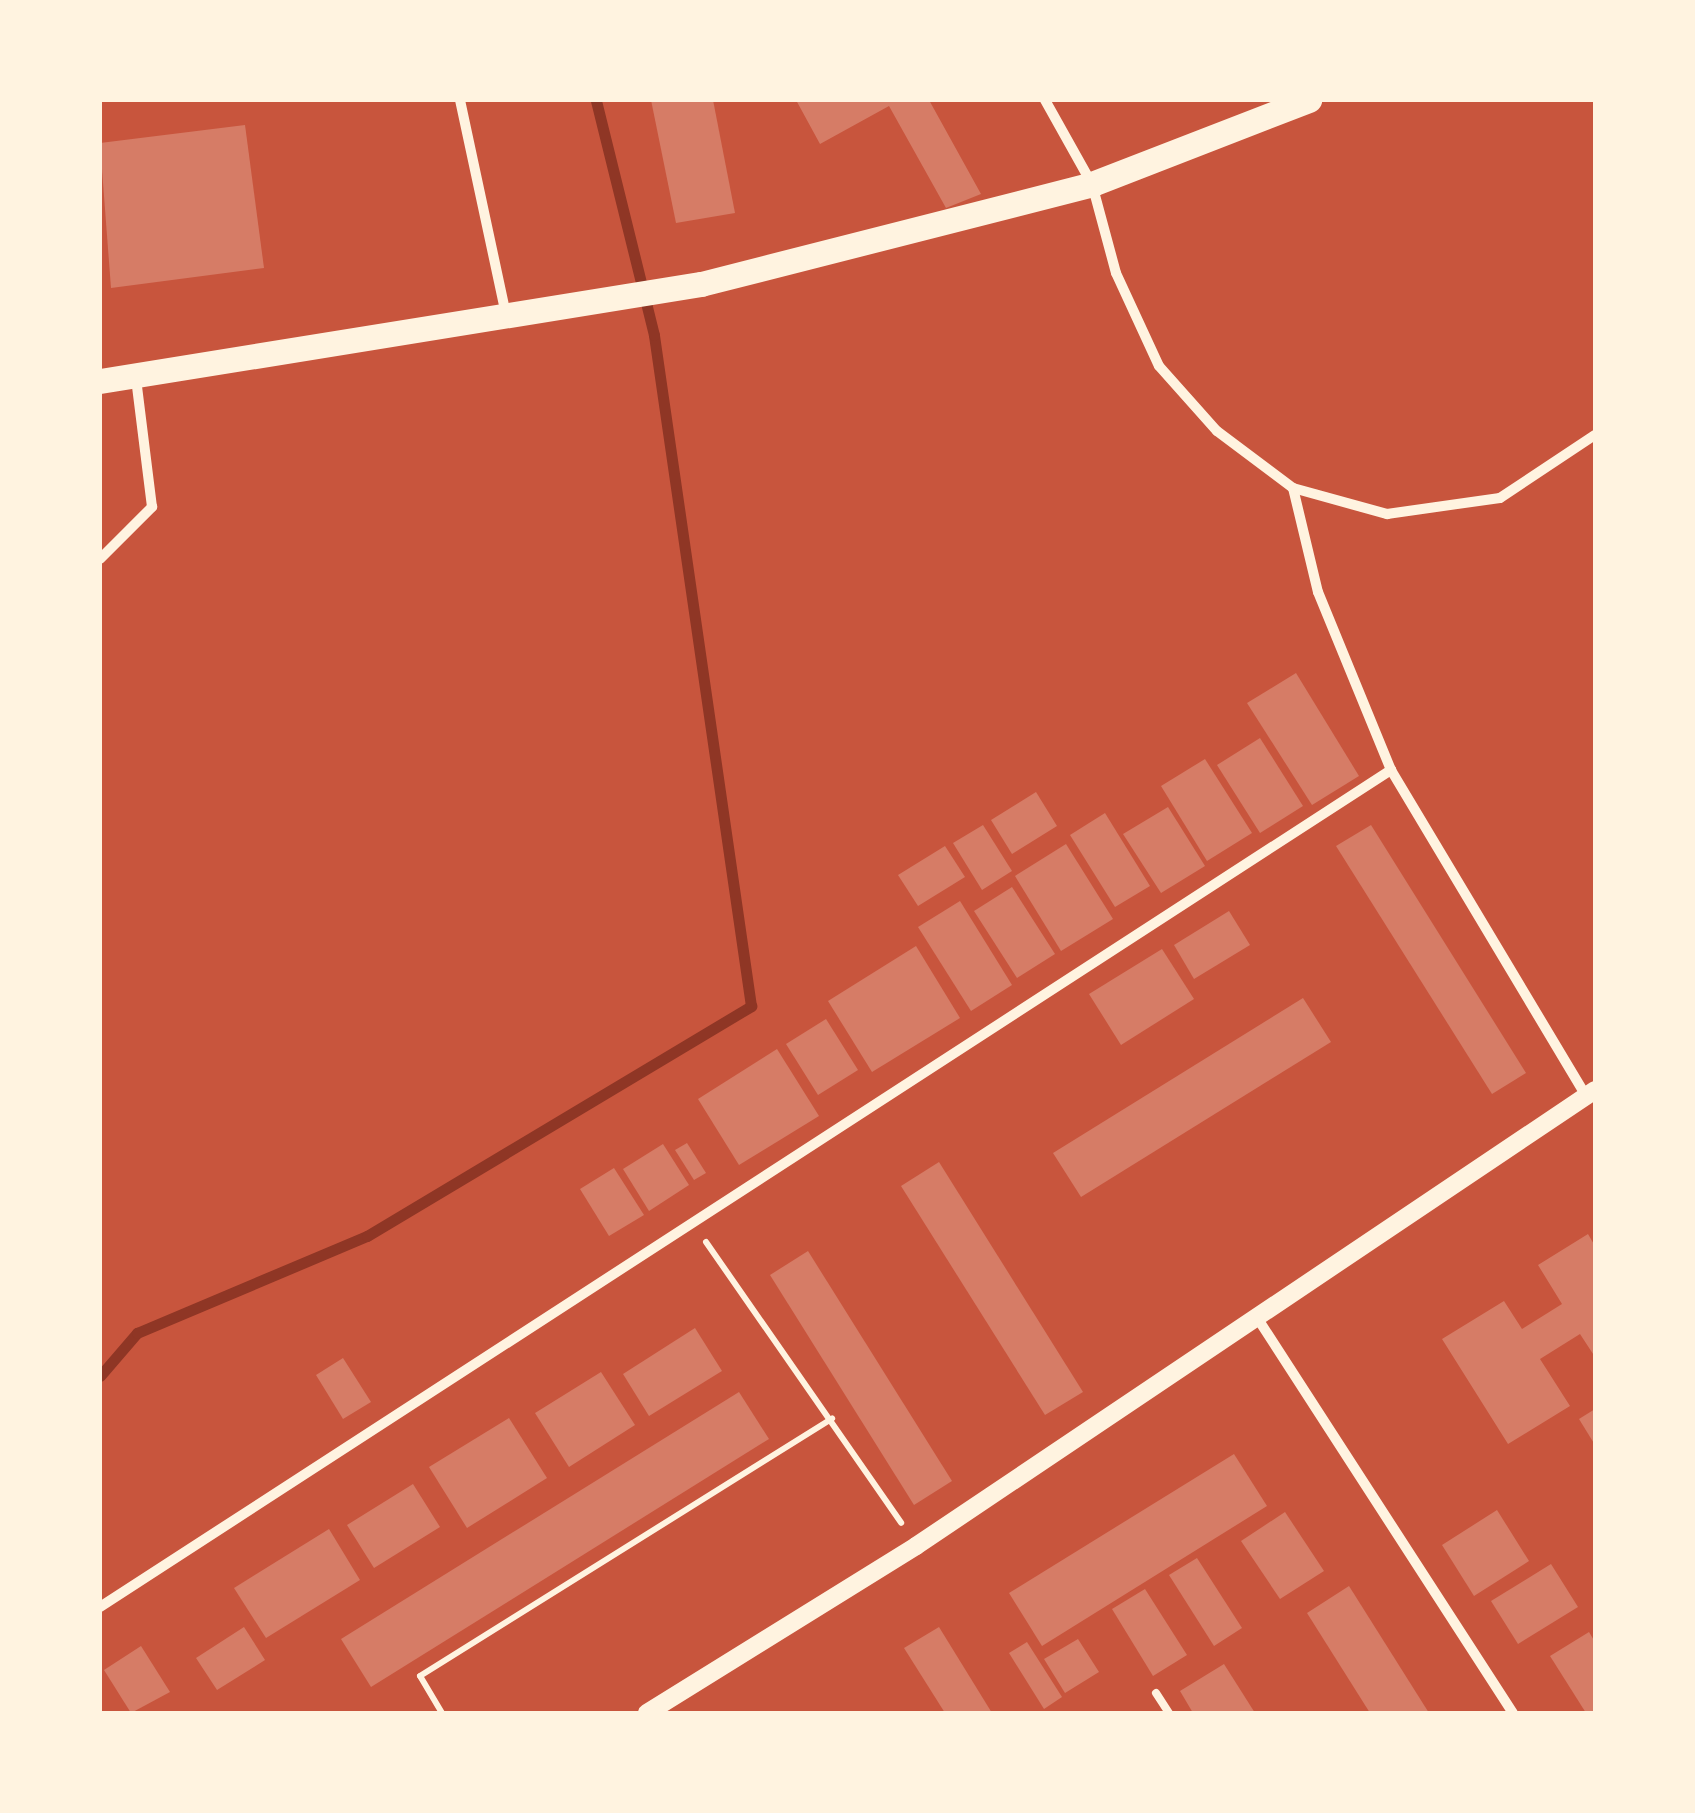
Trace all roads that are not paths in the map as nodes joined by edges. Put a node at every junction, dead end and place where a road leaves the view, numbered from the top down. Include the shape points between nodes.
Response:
1 (460, 100) edge
2 (1045, 100) edge
3 (1309, 100) edge
4 (1092, 184) junction
5 (506, 317) junction
6 (136, 379) junction
7 (100, 381) edge
8 (1595, 435) edge
9 (1292, 488) junction
10 (100, 560) edge
11 (1392, 770) junction
12 (1590, 1093) edge
13 (1258, 1319) junction
14 (100, 1606) edge
15 (1156, 1693) dead end
16 (648, 1713) edge
17 (1168, 1713) edge
18 (1513, 1713) edge

1 - 5 street
2 - 4 street
3 - 4 main road
4 - 5 main road via 701,284
4 - 9 street via 1116,273 1160,366 1218,431
5 - 6 main road
6 - 7 main road
6 - 10 street via 152,506
8 - 9 street via 1500,498 1387,514
9 - 11 street via 1318,592
11 - 12 street
11 - 14 street
12 - 13 street
13 - 16 street via 916,1546
13 - 18 street
15 - 17 lane

